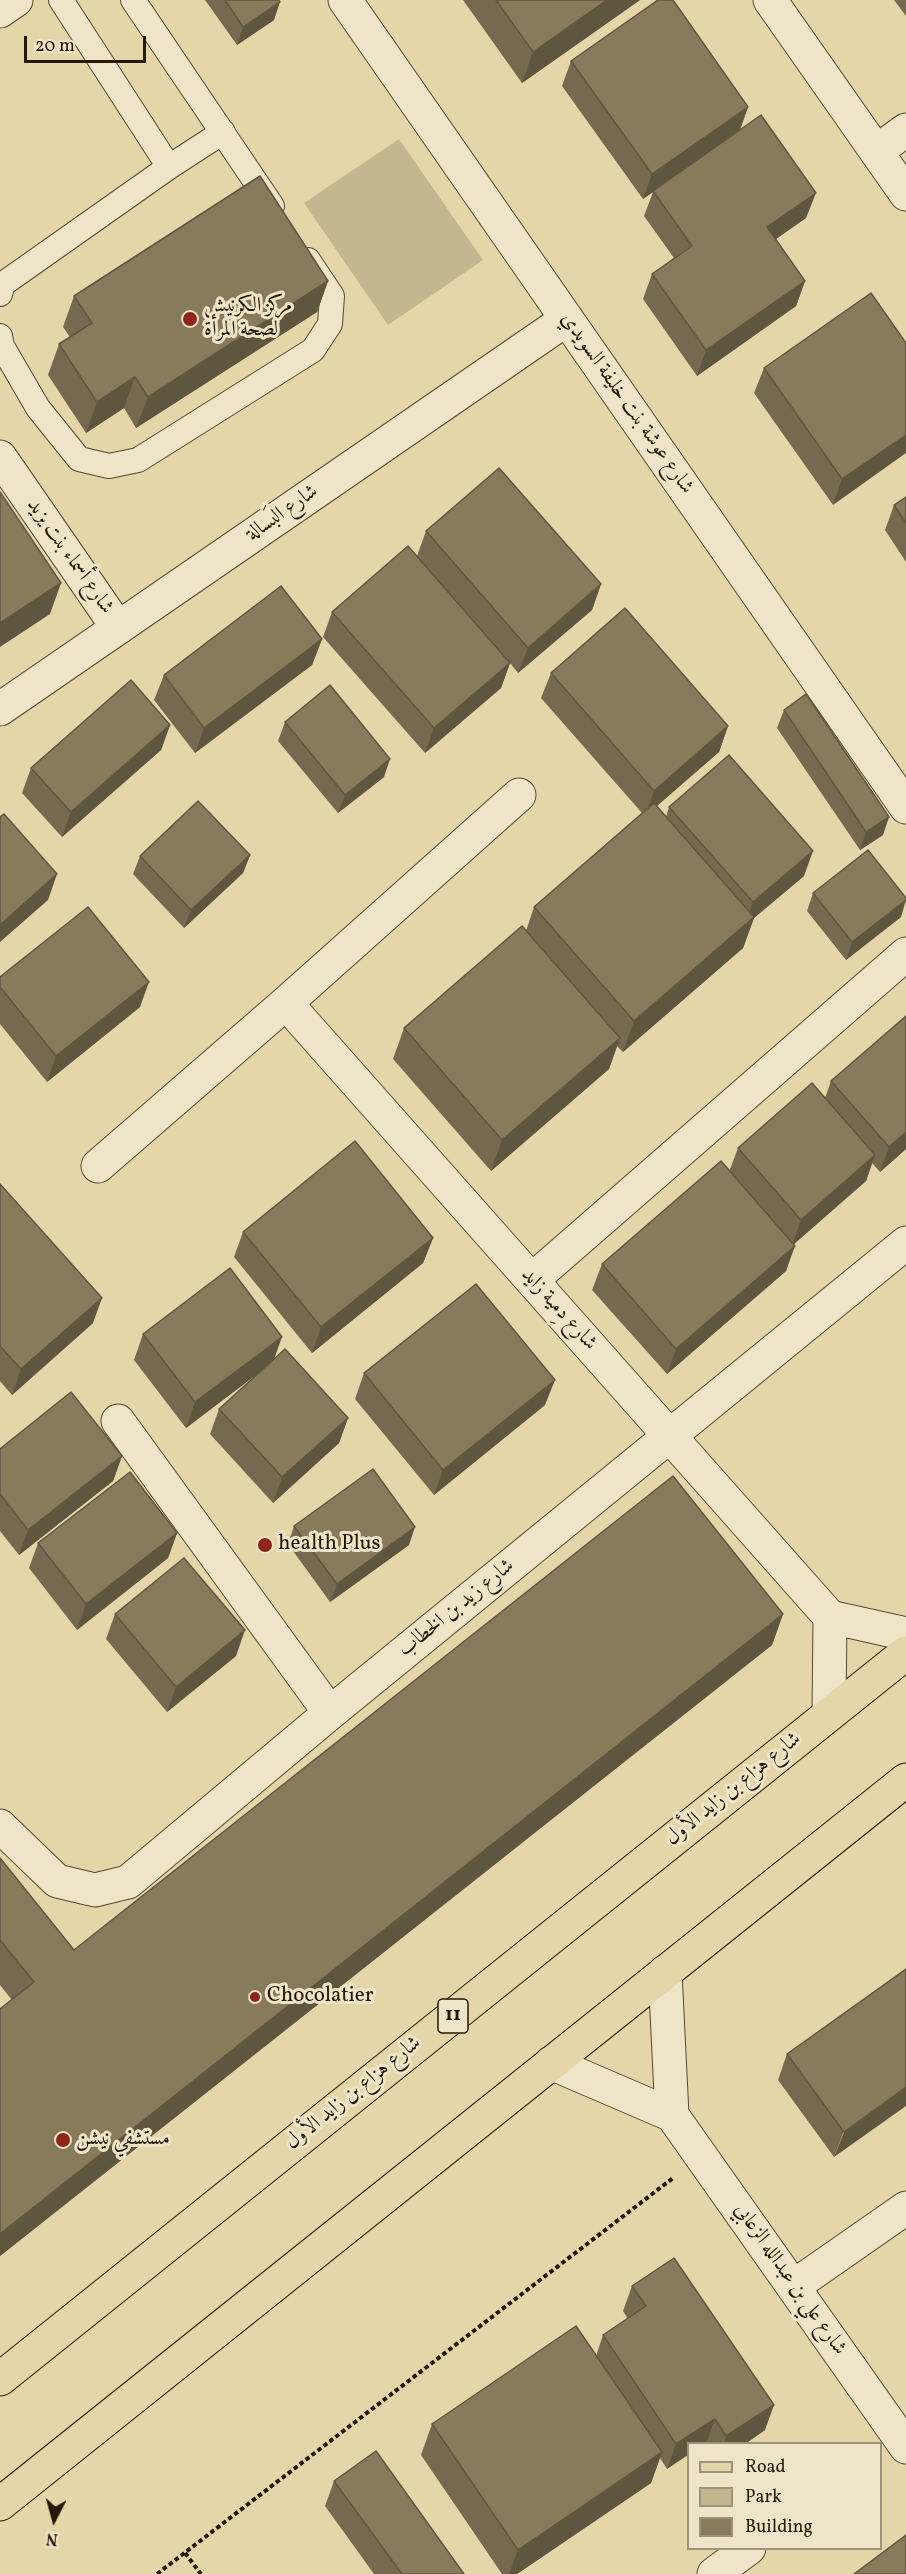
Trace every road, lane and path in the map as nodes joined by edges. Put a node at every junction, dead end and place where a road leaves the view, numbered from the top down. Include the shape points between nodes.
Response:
1 (16, 0) edge
2 (61, 0) edge
3 (133, 0) edge
4 (345, 0) edge
5 (770, 0) edge
6 (0, 11) edge
7 (906, 130) edge
8 (223, 132) junction
9 (877, 151) junction
10 (169, 167) junction
11 (906, 194) edge
12 (0, 294) edge
13 (567, 319) junction
14 (0, 336) edge
15 (0, 457) edge
16 (118, 628) junction
17 (0, 709) edge
18 (519, 795) dead end
19 (906, 807) edge
20 (906, 954) edge
21 (286, 1003) junction
22 (98, 1167) dead end
23 (906, 1243) edge
24 (532, 1280) junction
25 (118, 1421) dead end
26 (670, 1436) junction
27 (830, 1617) junction
28 (906, 1634) edge
29 (906, 1653) edge
30 (330, 1713) junction
31 (829, 1714) junction
32 (906, 1780) edge
33 (0, 1826) edge
34 (665, 1972) junction
35 (551, 2063) junction
36 (672, 2115) junction
37 (701, 2156) junction
38 (906, 2208) edge
39 (794, 2286) junction
40 (0, 2379) edge
41 (896, 2447) edge
42 (0, 2504) edge
43 (747, 2550) edge
44 (185, 2553) junction
45 (157, 2574) edge
46 (201, 2574) edge
47 (714, 2574) edge

1 - 6 street
2 - 10 lane
3 - 8 lane
4 - 13 street, شارع عوشة بنت خليفة السويدي
5 - 9 street
7 - 9 street
8 - 10 lane
8 - 14 lane via 332,296 330,324 313,350 138,459 109,466 79,459 38,408
9 - 11 street
10 - 12 lane via 3,284
13 - 16 street, شارع البَسالة
13 - 19 street, شارع عوشة بنت خليفة السويدي
15 - 16 street, شارع أسماء بنت يزيد
16 - 17 street, شارع البَسالة
18 - 21 street
20 - 24 street
21 - 22 street
21 - 24 street, شارع دِمية زايد
23 - 26 street, شارع زيد بن الخطاب
24 - 26 street, شارع دِمية زايد
25 - 30 street
26 - 27 street, شارع دِمية زايد
26 - 30 street, شارع زيد بن الخطاب
27 - 28 street
27 - 31 street
29 - 31 main road, شارع هزاع بن زايد الأول / 11
30 - 33 street, شارع زيد بن الخطاب via 128,1882 95,1890 57,1881
31 - 40 main road, شارع هزاع بن زايد الأول / 11
32 - 34 main road
34 - 35 main road
34 - 36 street
35 - 36 street
35 - 42 main road
36 - 37 street, شارع علي بن عبدالله الزعابي
37 - 39 street, شارع علي بن عبدالله الزعابي
37 - 44 path
38 - 39 street
39 - 41 street, شارع علي بن عبدالله الزعابي
43 - 47 street
44 - 45 path
44 - 46 path

